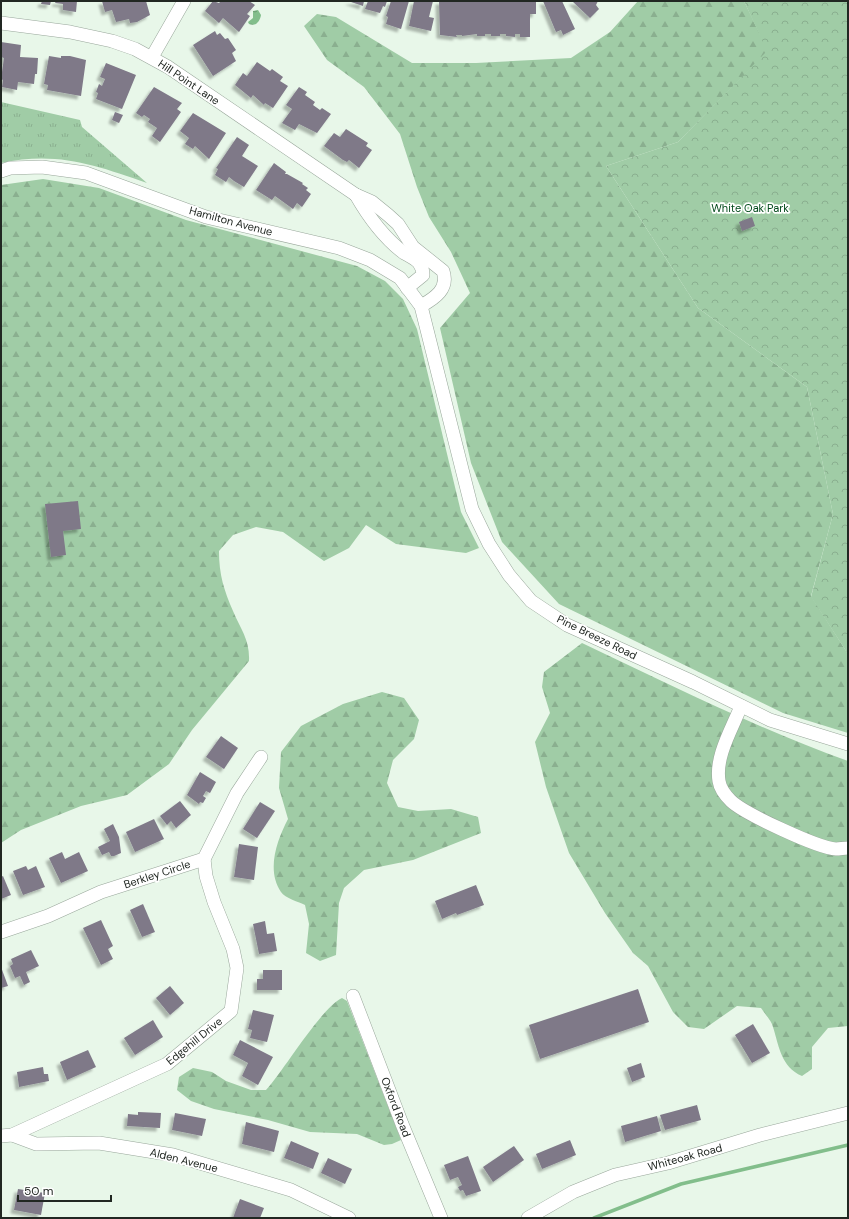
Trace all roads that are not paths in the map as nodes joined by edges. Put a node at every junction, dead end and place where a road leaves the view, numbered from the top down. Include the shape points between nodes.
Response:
1 (184, 1) edge
2 (1, 23) edge
3 (152, 57) junction
4 (1, 171) edge
5 (406, 247) junction
6 (407, 288) junction
7 (421, 306) junction
8 (741, 706) junction
9 (848, 744) edge
10 (261, 757) dead end
11 (848, 848) edge
12 (204, 859) junction
13 (1, 932) edge
14 (353, 996) dead end
15 (848, 1113) edge
16 (6, 1136) edge
17 (349, 1218) edge
18 (441, 1218) edge
19 (528, 1218) edge

1 - 3 street
2 - 3 street, Hill Point Lane via 105,39
3 - 5 street, Hill Point Lane via 356,195
4 - 6 street, Hamilton Avenue via 34,166 86,173 206,217 339,248 370,260 400,278
5 - 6 street, Hill Point Lane via 422,268 423,275
5 - 7 street, Hill Point Lane via 443,271 445,276 443,288 436,298
6 - 7 street, Hamilton Avenue
7 - 8 street, Pine Breeze Road via 472,509 489,544 509,575 531,601 568,625
8 - 9 street, Pine Breeze Road via 770,720
8 - 11 street via 720,760 719,782 724,794 749,813 819,845 836,849
10 - 12 street, Berkley Circle via 237,793
12 - 13 street, Berkley Circle via 101,892 48,916
12 - 16 street, Edgehill Drive via 206,876 233,949 237,968 231,1011 167,1064
14 - 18 street, Oxford Road
15 - 19 street, Whiteoak Road via 668,1163 615,1175 574,1192
16 - 17 street, Alden Avenue via 36,1144 100,1143 173,1155 291,1190

